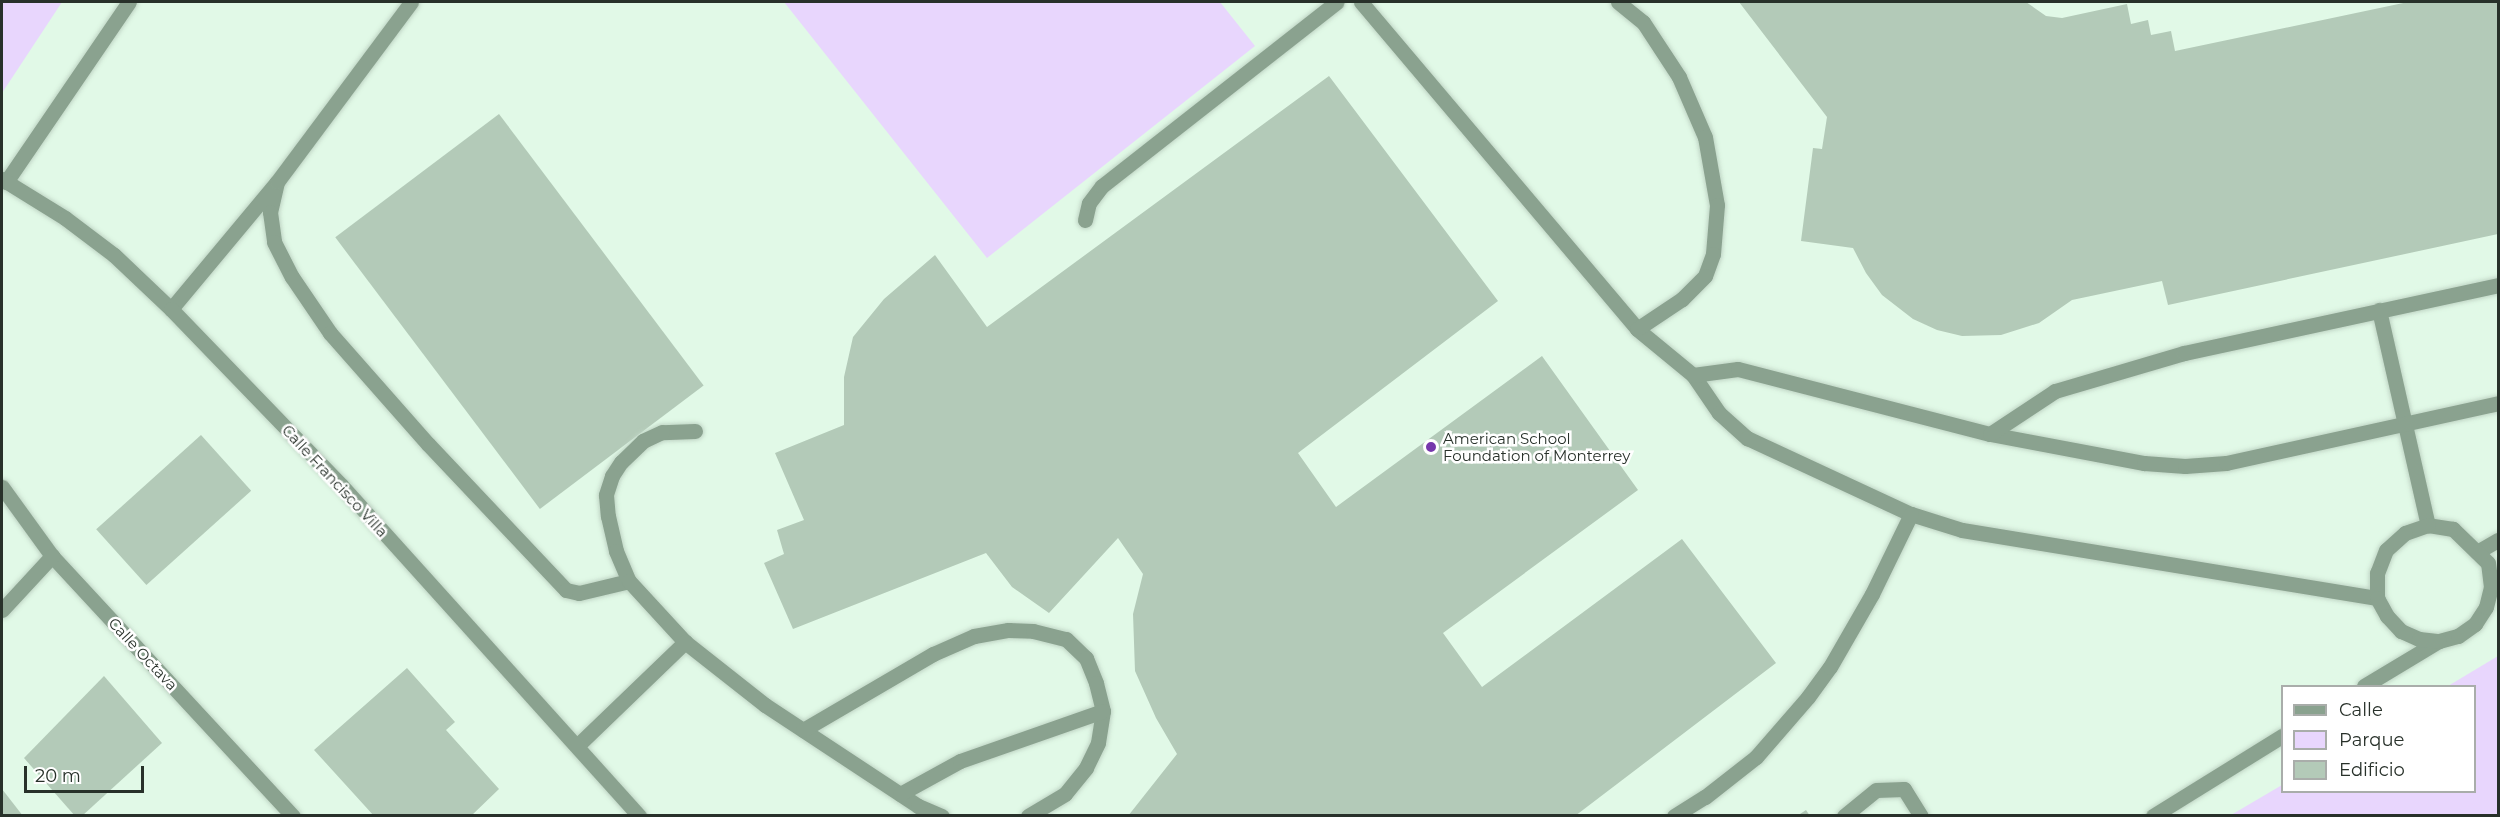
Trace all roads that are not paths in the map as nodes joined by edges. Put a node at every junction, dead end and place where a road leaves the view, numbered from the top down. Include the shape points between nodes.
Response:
1 (129, 2) edge
2 (411, 2) edge
3 (1337, 2) edge
4 (1361, 2) edge
5 (1618, 2) edge
6 (4, 181) edge
7 (277, 182) junction
8 (1085, 220) dead end
9 (2499, 285) edge
10 (171, 309) junction
11 (2379, 310) junction
12 (1637, 329) junction
13 (1693, 375) junction
14 (2499, 403) edge
15 (2406, 425) junction
16 (695, 431) dead end
17 (1990, 434) junction
18 (2, 487) edge
19 (1911, 514) junction
20 (2428, 525) junction
21 (2499, 540) edge
22 (2477, 552) junction
23 (52, 556) junction
24 (629, 580) junction
25 (2378, 598) junction
26 (2492, 603) edge
27 (2, 610) edge
28 (2439, 641) junction
29 (685, 642) junction
30 (2367, 685) edge
31 (1103, 711) junction
32 (803, 730) junction
33 (2281, 737) edge
34 (578, 745) junction
35 (900, 794) junction
36 (293, 816) edge
37 (639, 816) edge
38 (942, 816) edge
39 (1028, 816) edge
40 (1674, 816) edge
41 (1844, 816) edge
42 (1921, 816) edge
43 (2153, 816) edge

1 - 6 street
2 - 7 street
3 - 8 street via 1102,186 1089,203
4 - 12 street
5 - 12 street via 1642,22 1679,77 1706,138 1717,206 1713,254 1705,276 1682,299
6 - 10 street, Calle Francisco Villa via 65,218 114,255
7 - 10 street
7 - 24 street via 270,212 274,242 330,333 566,590 579,593
9 - 11 street
10 - 34 street, Calle Francisco Villa via 342,486
11 - 15 street
11 - 17 street via 2184,353 2055,391
12 - 13 street
13 - 17 street via 1737,369
13 - 19 street via 1719,413 1747,438
14 - 15 street
15 - 17 street via 2226,463 2185,465 2144,463
15 - 20 street
16 - 24 street via 662,432 643,441 612,476 606,495 608,516 616,551
18 - 23 street, Calle Octava
19 - 25 street via 1962,530
19 - 40 street via 1872,594 1808,697 1756,757
20 - 22 street via 2453,529
20 - 25 street via 2405,533 2386,550 2377,573
21 - 22 street
22 - 26 street via 2488,563
23 - 27 street
23 - 36 street, Calle Octava
24 - 29 street
25 - 28 street via 2386,616 2401,631 2419,639
26 - 28 street via 2475,624 2458,636
28 - 30 street
29 - 32 street
29 - 34 street
31 - 32 street via 1086,658 1066,639 1008,630 974,636 933,654
31 - 35 street via 960,761
31 - 39 street via 1098,743 1086,768 1065,794
32 - 35 street
33 - 43 street
34 - 37 street, Calle Francisco Villa
35 - 38 street
41 - 42 street via 1876,790 1904,789

